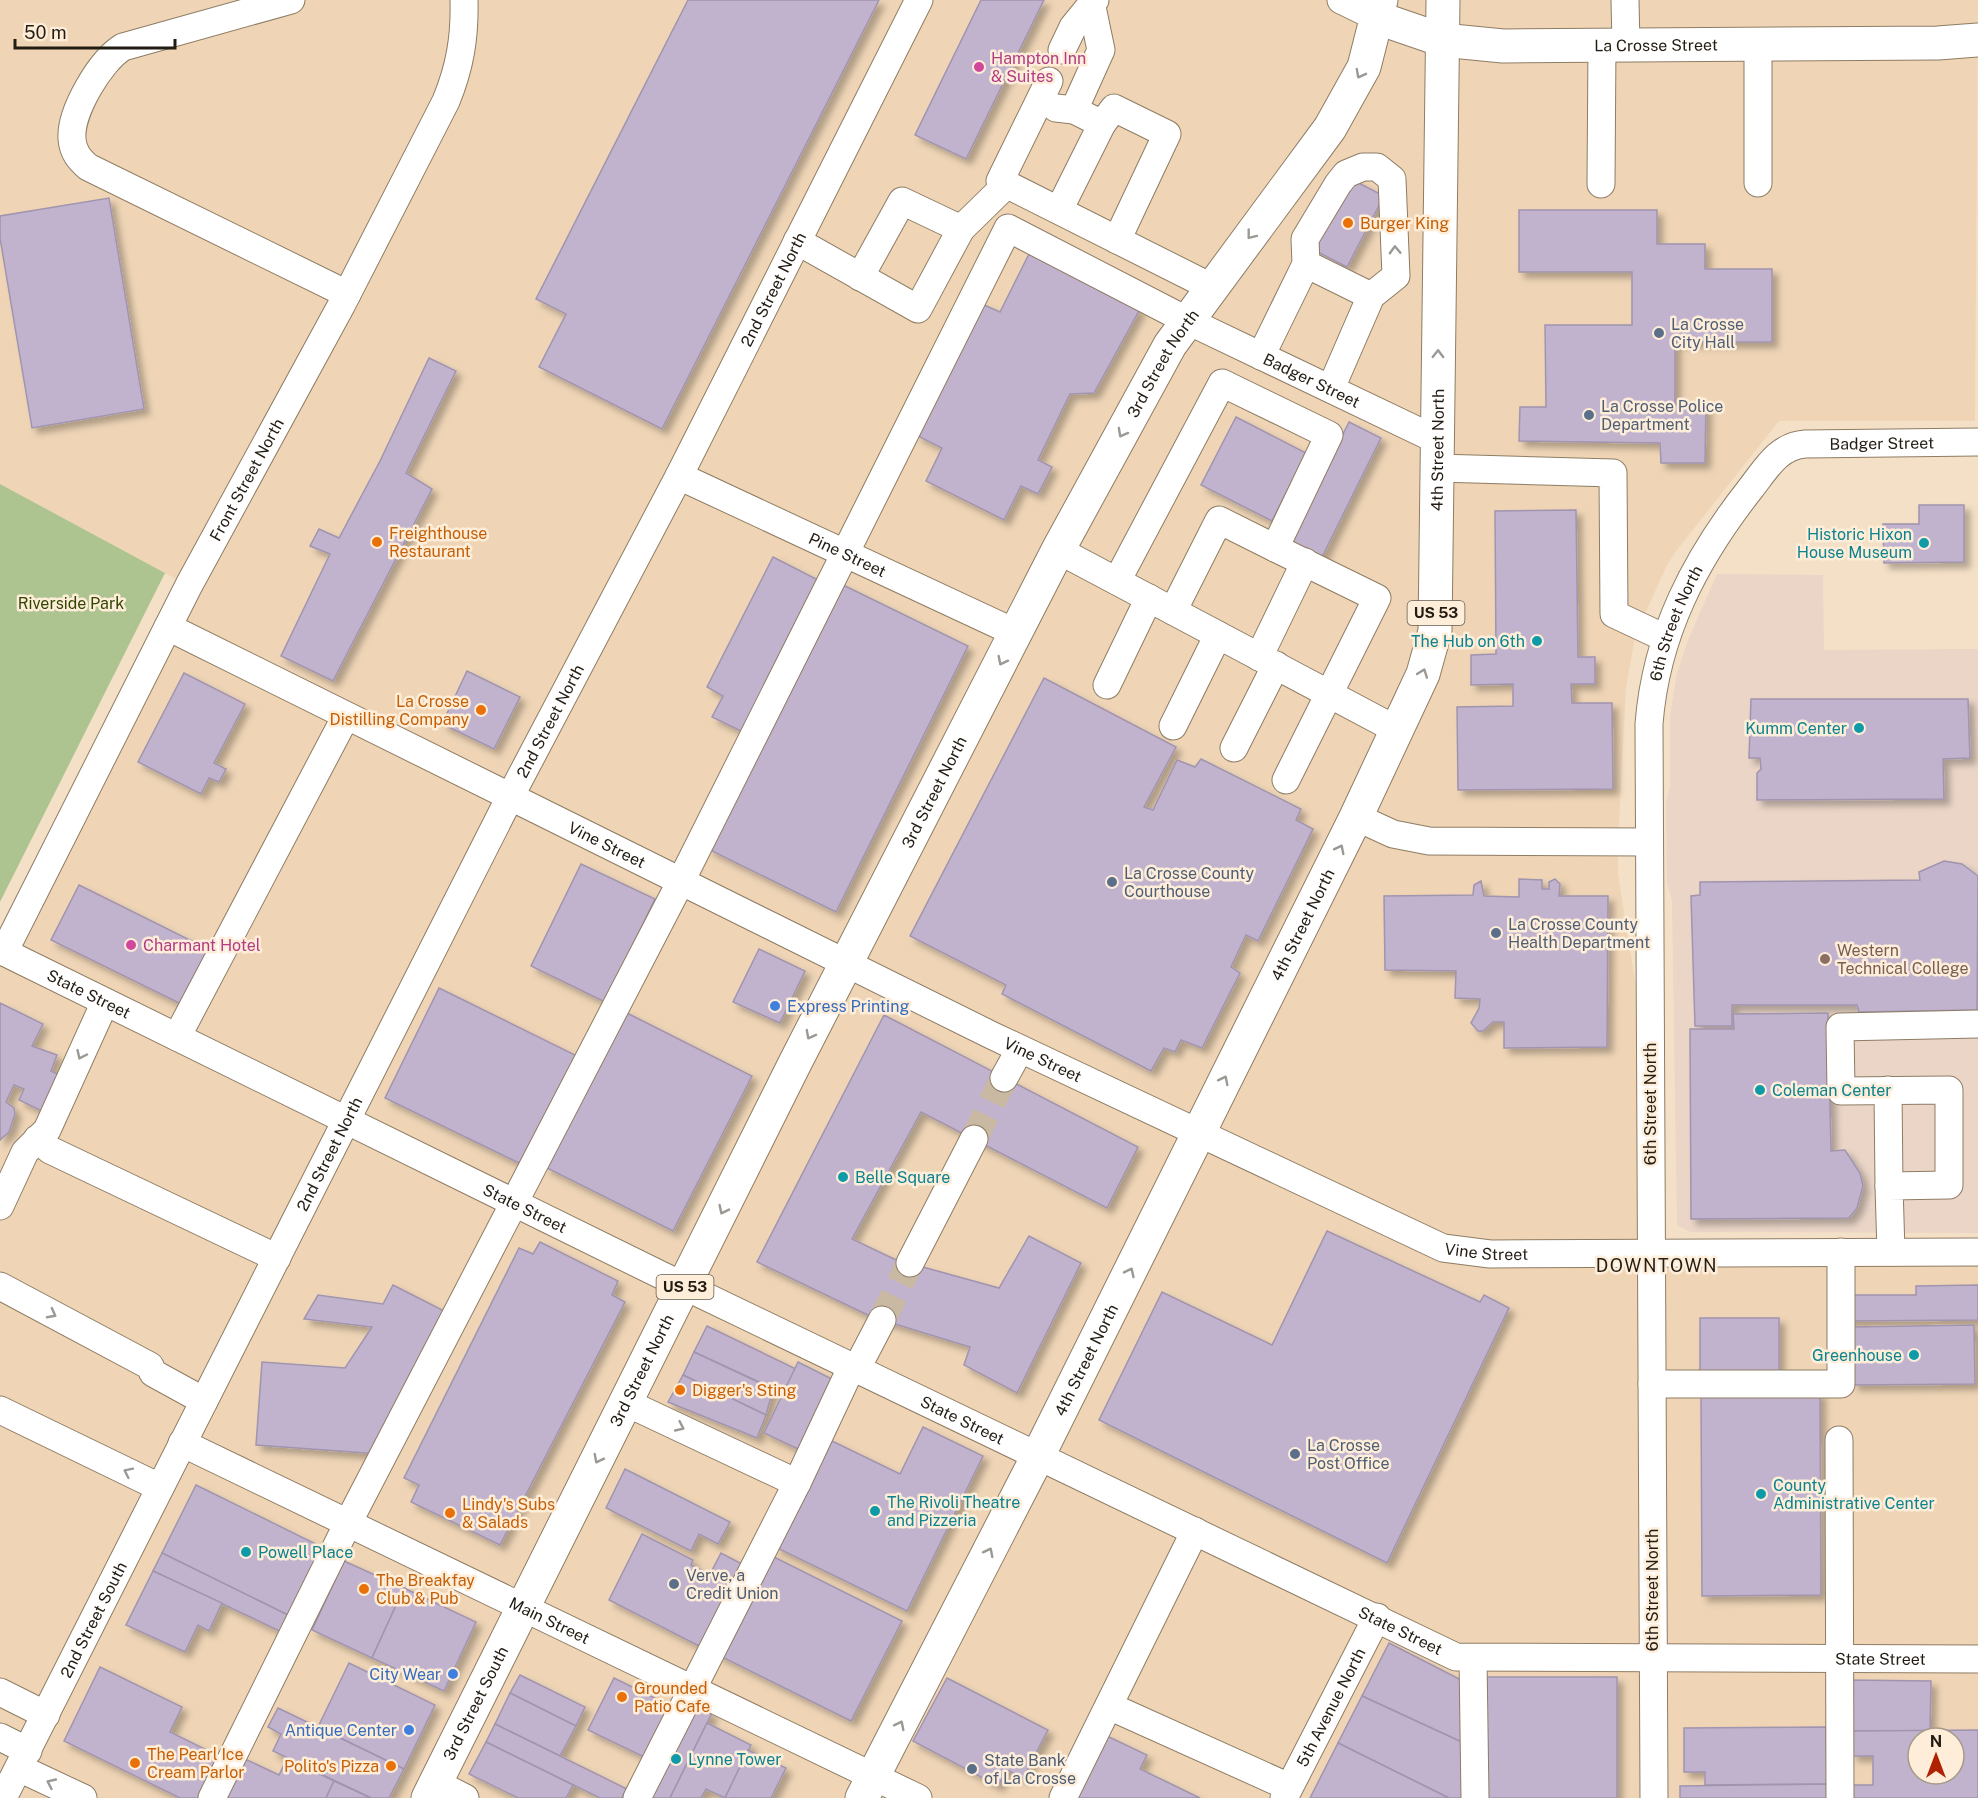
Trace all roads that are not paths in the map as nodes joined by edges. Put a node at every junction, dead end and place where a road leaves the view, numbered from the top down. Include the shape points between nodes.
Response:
1 (291, 0) edge
2 (464, 0) edge
3 (919, 0) edge
4 (1341, 0) edge
5 (1422, 0) edge
6 (1443, 0) edge
7 (1625, 0) edge
8 (1094, 3) edge
9 (1379, 9) edge
10 (1432, 36) junction
11 (1978, 40) edge
12 (1758, 44) junction
13 (1614, 45) junction
14 (1062, 50) dead end
15 (1048, 81) dead end
16 (1037, 106) junction
17 (1074, 110) junction
18 (1102, 124) junction
19 (1758, 183) dead end
20 (1007, 184) junction
21 (1601, 184) dead end
22 (1059, 210) junction
23 (961, 229) junction
24 (1117, 240) junction
25 (797, 242) junction
26 (1306, 264) junction
27 (860, 277) junction
28 (1211, 287) junction
29 (347, 294) junction
30 (1371, 296) junction
31 (1186, 320) junction
32 (1261, 356) junction
33 (1294, 372) junction
34 (1339, 392) junction
35 (1276, 410) junction
36 (1329, 435) junction
37 (1978, 442) edge
38 (1785, 449) joint
39 (1437, 454) junction
40 (679, 476) junction
41 (1275, 548) junction
42 (1058, 550) junction
43 (843, 553) junction
44 (1305, 562) junction
45 (1117, 581) junction
46 (1149, 598) junction
47 (1173, 611) junction
48 (168, 627) junction
49 (1016, 633) junction
50 (1218, 635) junction
51 (1665, 638) junction
52 (1267, 661) junction
53 (1107, 685) dead end
54 (1330, 694) junction
55 (346, 716) junction
56 (1173, 726) dead end
57 (1397, 730) junction
58 (1234, 748) dead end
59 (1286, 780) dead end
60 (510, 797) junction
61 (1356, 817) junction
62 (1649, 843) junction
63 (680, 883) junction
64 (2, 951) edge
65 (847, 965) junction
66 (105, 1002) junction
67 (1978, 1024) edge
68 (177, 1037) junction
69 (1020, 1049) junction
70 (1004, 1078) tunnel mouth
71 (1888, 1090) junction
72 (346, 1121) junction
73 (1198, 1132) junction
74 (37, 1139) junction
75 (974, 1139) tunnel mouth
76 (1889, 1186) junction
77 (514, 1203) junction
78 (0, 1206) edge
79 (1841, 1252) junction
80 (1891, 1252) junction
81 (1978, 1252) edge
82 (1651, 1253) junction
83 (277, 1258) junction
84 (910, 1263) tunnel mouth
85 (0, 1286) edge
86 (685, 1286) junction
87 (882, 1320) tunnel mouth
88 (855, 1367) junction
89 (1652, 1384) junction
90 (204, 1401) junction
91 (627, 1402) junction
92 (0, 1410) edge
93 (1839, 1440) dead end
94 (182, 1443) junction
95 (1038, 1456) junction
96 (797, 1483) junction
97 (159, 1487) junction
98 (348, 1523) junction
99 (1195, 1531) junction
100 (523, 1609) junction
101 (1377, 1617) junction
102 (1473, 1658) junction
103 (1840, 1659) junction
104 (1978, 1659) edge
105 (1652, 1660) junction
106 (692, 1689) junction
107 (0, 1692) edge
108 (1109, 1706) junction
109 (46, 1715) junction
110 (0, 1737) edge
111 (24, 1759) junction
112 (867, 1787) edge
113 (432, 1791) edge
114 (1286, 1793) edge
115 (3, 1798) edge
116 (81, 1798) edge
117 (212, 1798) edge
118 (465, 1798) edge
119 (637, 1798) edge
120 (918, 1798) edge
121 (1063, 1798) edge
122 (1475, 1798) edge
123 (1654, 1798) edge
124 (1840, 1798) edge

1 - 29 street via 123,47 112,54 85,95 72,142 76,156 88,167
2 - 29 street, Front Street North via 463,50 458,72
3 - 25 street, 2nd Street North
4 - 9 street, La Crosse Street
5 - 10 main road, US 53
6 - 10 main road, 4th Street North / US 53
7 - 13 street
8 - 14 street via 1072,27
8 - 17 street via 1101,50
9 - 10 main road, La Crosse Street
9 -> 28 main road, 3rd Street North / US 53 via 1364,67 1330,128
10 - 13 main road, La Crosse Street via 1503,46
39 -> 10 main road, 4th Street North / US 53
11 - 12 main road, La Crosse Street
12 - 13 main road, La Crosse Street
12 - 19 street
13 - 21 street
15 - 16 street
16 - 17 street
16 - 20 street via 1000,181
17 - 18 street
18 - 22 street
18 - 24 street via 1114,108 1167,134
20 - 22 street
20 - 23 street
22 - 24 street
23 - 27 street via 902,201
23 - 27 street via 918,309
24 - 28 street
25 - 27 street
25 - 40 street, 2nd Street North
26 - 30 street
30 -> 26 street via 1396,276 1392,179 1377,166 1363,166 1346,174 1338,184 1305,239
26 - 32 street
28 - 31 main road, 3rd Street North / US 53
29 - 48 street, Front Street North
30 - 34 street
31 - 32 street, Badger Street
31 -> 42 main road, 3rd Street North / US 53
31 - 43 street, Badger Street via 1008,228
32 - 33 street, Badger Street
33 - 34 street, Badger Street
33 - 35 street
34 - 36 street
34 - 39 street, Badger Street
35 - 36 street
35 - 45 street via 1222,383
36 - 41 street
37 - 38 street, Badger Street via 1805,444
38 - 51 street, 6th Street North via 1709,545 1680,598
39 - 51 street via 1613,473 1614,614
57 -> 39 main road, 4th Street North / US 53 via 1423,674 1435,631
40 - 43 street, Pine Street
40 - 60 street, 2nd Street North
41 - 44 street
41 - 47 street via 1219,520
42 - 45 street
42 - 49 main road, 3rd Street North / US 53
43 - 49 street, Pine Street
43 - 63 street
44 - 52 street
44 - 54 street via 1377,598
45 - 46 street
46 - 47 street
46 - 53 street
47 - 50 street
48 - 55 street, Vine Street
48 - 64 street, Front Street North
49 -> 65 main road, 3rd Street North / US 53
50 - 52 street
50 - 56 street
51 - 62 street, 6th Street North via 1648,724
52 - 54 street
52 - 58 street
54 - 57 street
54 - 59 street
55 - 60 street, Vine Street
55 - 68 street
57 - 61 main road, 4th Street North / US 53
60 - 63 street, Vine Street
60 - 72 street, 2nd Street North
61 - 62 street via 1393,834 1430,841
73 -> 61 main road, 4th Street North / US 53
62 - 82 street, 6th Street North
63 - 65 street, Vine Street
63 - 77 street
64 - 66 street, State Street
65 - 69 street, Vine Street
65 -> 86 main road, 3rd Street North / US 53
66 - 68 street, State Street
66 -> 74 street via 47,1130
67 - 71 street via 1840,1027 1841,1091
68 - 72 street, State Street
69 - 70 street
69 - 73 street, Vine Street
71 - 76 street
71 - 76 street via 1949,1090 1949,1185
72 - 77 street, State Street
72 - 83 street, 2nd Street North
73 - 82 street, Vine Street via 1443,1248 1490,1254
95 -> 73 main road, 4th Street North / US 53
74 - 78 street via 26,1152
74 - 83 street via 51,1150
75 - 84 street
76 - 80 street
77 - 86 street, State Street
77 - 98 street
79 - 80 street, Vine Street
79 - 82 street, Vine Street
79 - 89 street via 1841,1384
80 - 81 street, Vine Street
82 - 89 street, 6th Street North
83 - 90 street, 2nd Street North
85 -> 90 street via 150,1366 153,1373
86 - 88 street, State Street
86 - 91 main road, 3rd Street North / US 53
87 - 88 street
88 - 95 street, State Street
88 - 96 street
89 - 105 street, 6th Street North
90 - 94 street, 2nd Street North
91 -> 96 street
91 -> 100 main road, 3rd Street North / US 53
97 -> 92 street
93 - 103 street
94 - 97 street, 2nd Street South
94 - 98 street, Main Street
95 - 99 street, State Street
112 -> 95 main road, 4th Street North / US 53
96 - 106 street
97 - 109 street, 2nd Street South
98 - 100 street, Main Street
98 - 117 street
99 - 101 street, State Street
99 - 108 street
100 - 106 street, Main Street
100 - 113 main road, 3rd Street South / US 53
101 - 102 street, State Street via 1456,1657
101 - 114 street, 5th Avenue North
102 - 105 street, State Street
102 - 122 street
103 - 104 street, State Street
103 - 105 street, State Street
103 - 124 street
105 - 123 street, 6th Street North
106 - 112 street, Main Street
106 - 119 street
107 - 109 street
108 - 114 street
108 - 121 street
109 - 111 street, 2nd Street South
110 - 111 street
111 - 115 street, 2nd Street South
116 -> 111 street
112 - 120 street, Main Street
113 - 118 street

